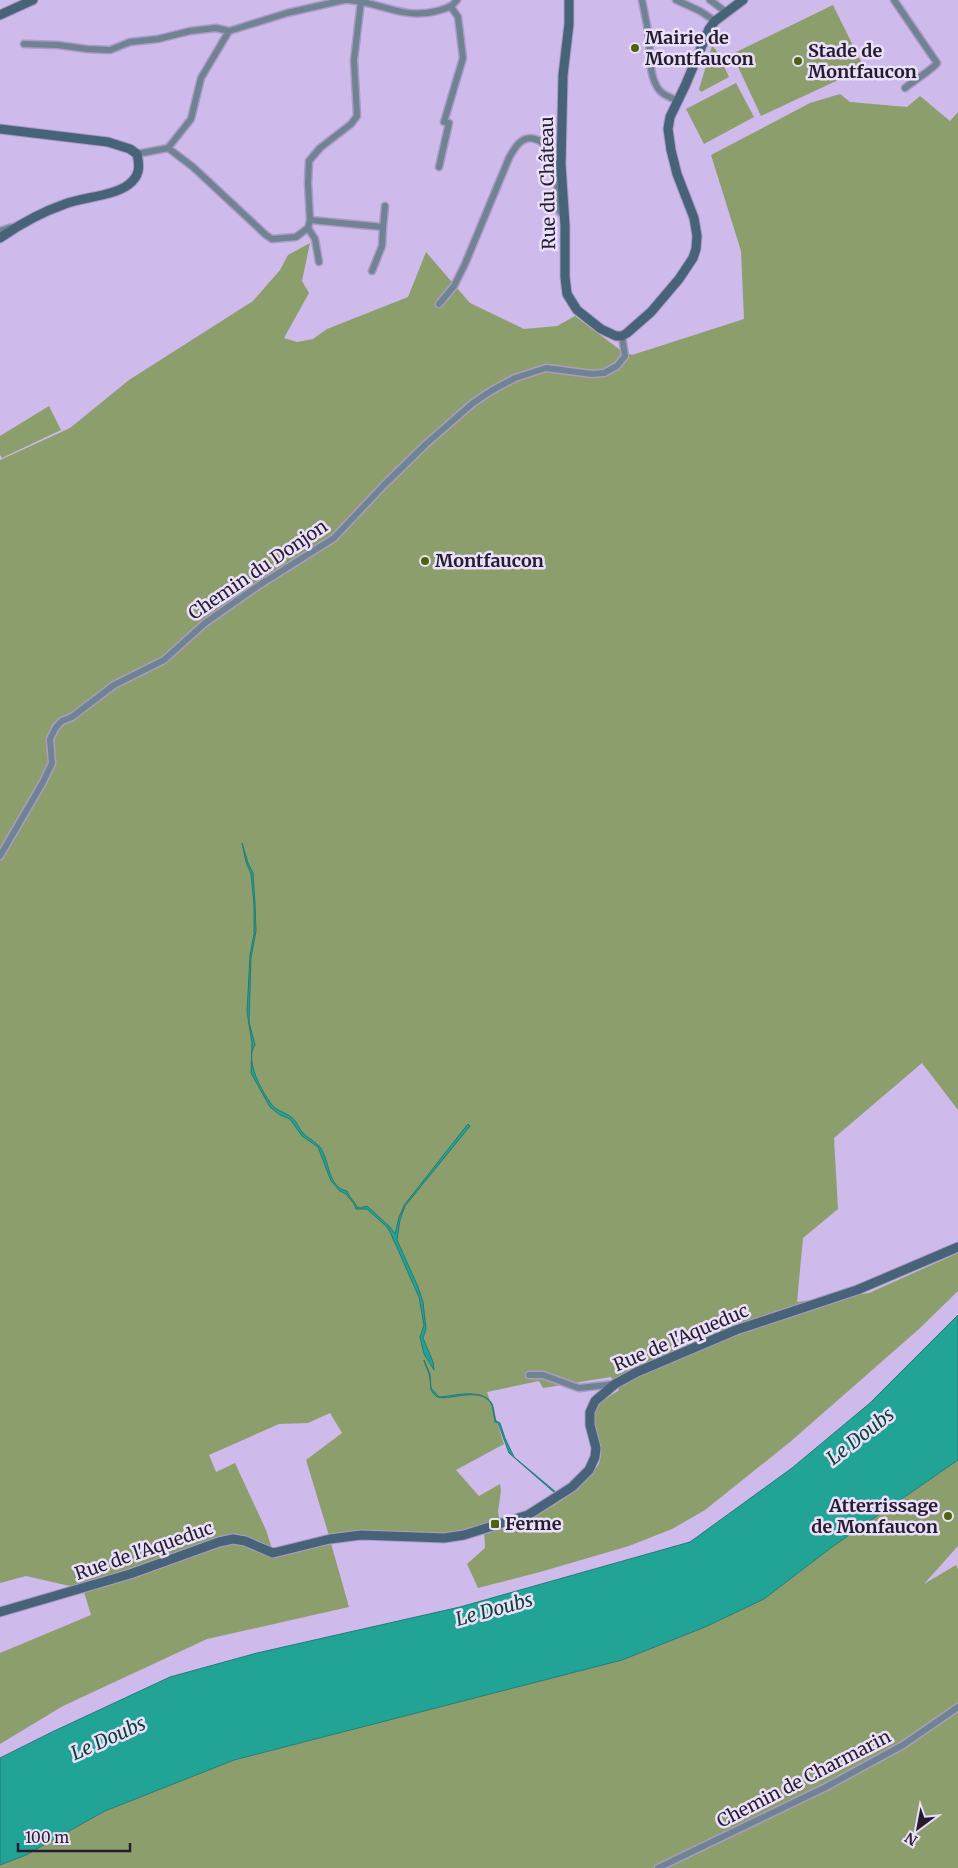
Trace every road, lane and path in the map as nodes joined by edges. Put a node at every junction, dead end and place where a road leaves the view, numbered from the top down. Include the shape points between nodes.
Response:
1 (33, 0) edge
2 (346, 0) edge
3 (360, 0) edge
4 (457, 0) edge
5 (569, 0) edge
6 (642, 0) edge
7 (676, 0) edge
8 (710, 0) edge
9 (743, 0) edge
10 (894, 0) edge
11 (452, 7) junction
12 (726, 12) junction
13 (0, 15) edge
14 (715, 21) junction
15 (229, 31) junction
16 (24, 44) dead end
17 (905, 88) dead end
18 (677, 100) junction
19 (0, 128) edge
20 (168, 148) junction
21 (137, 154) junction
22 (439, 167) dead end
23 (385, 206) dead end
24 (563, 215) junction
25 (310, 220) junction
26 (22, 223) junction
27 (383, 227) junction
28 (308, 228) junction
29 (0, 231) edge
30 (0, 238) edge
31 (319, 262) dead end
32 (372, 271) dead end
33 (439, 304) dead end
34 (622, 336) junction
35 (0, 856) edge
36 (958, 1247) edge
37 (529, 1375) dead end
38 (615, 1384) junction
39 (0, 1612) edge
40 (958, 1708) edge
41 (658, 1868) edge

1 - 13 street
2 - 3 street
2 - 15 street via 287,13
3 - 11 street via 406,14
3 - 25 street via 354,60 357,116 309,161
4 - 11 street
5 - 24 street, Rue du Château via 561,139
6 - 18 street via 656,84 667,96
7 - 14 street
8 - 12 street
9 - 12 street
10 - 17 street via 937,63
11 - 22 street via 458,17 463,58 444,122 449,123
12 - 14 street
14 - 18 street
15 - 16 street via 216,28 190,31 130,42 110,50
15 - 20 street via 201,78 190,119
18 - 34 street via 668,129 677,174 694,218 696,249 679,279 651,312
19 - 21 street via 108,142
20 - 21 street
20 - 28 street via 272,239 296,237
21 - 26 street via 140,170 128,185 66,204
23 - 27 street
24 - 33 street via 558,209 554,156 550,148 532,138 522,141 509,158 466,264
24 - 34 street, Rue du Château via 567,294 577,310 601,329
25 - 27 street
25 - 28 street
26 - 29 street
26 - 30 street
27 - 32 street via 382,246
28 - 31 street
34 - 35 street, Chemin du Donjon via 625,356 617,366 604,373 546,368 516,378 473,403 382,486 334,538 205,623 164,660 114,685 62,721 50,739 52,763
36 - 38 street, Rue de l'Aqueduc via 857,1290 736,1330
37 - 38 street via 543,1375 579,1388
38 - 39 street, Rue de l'Aqueduc via 595,1401 590,1412 596,1448 588,1470 572,1487 528,1515 444,1538 361,1535 273,1553 233,1539
40 - 41 street, Chemin de Charmarin via 903,1745 826,1788

